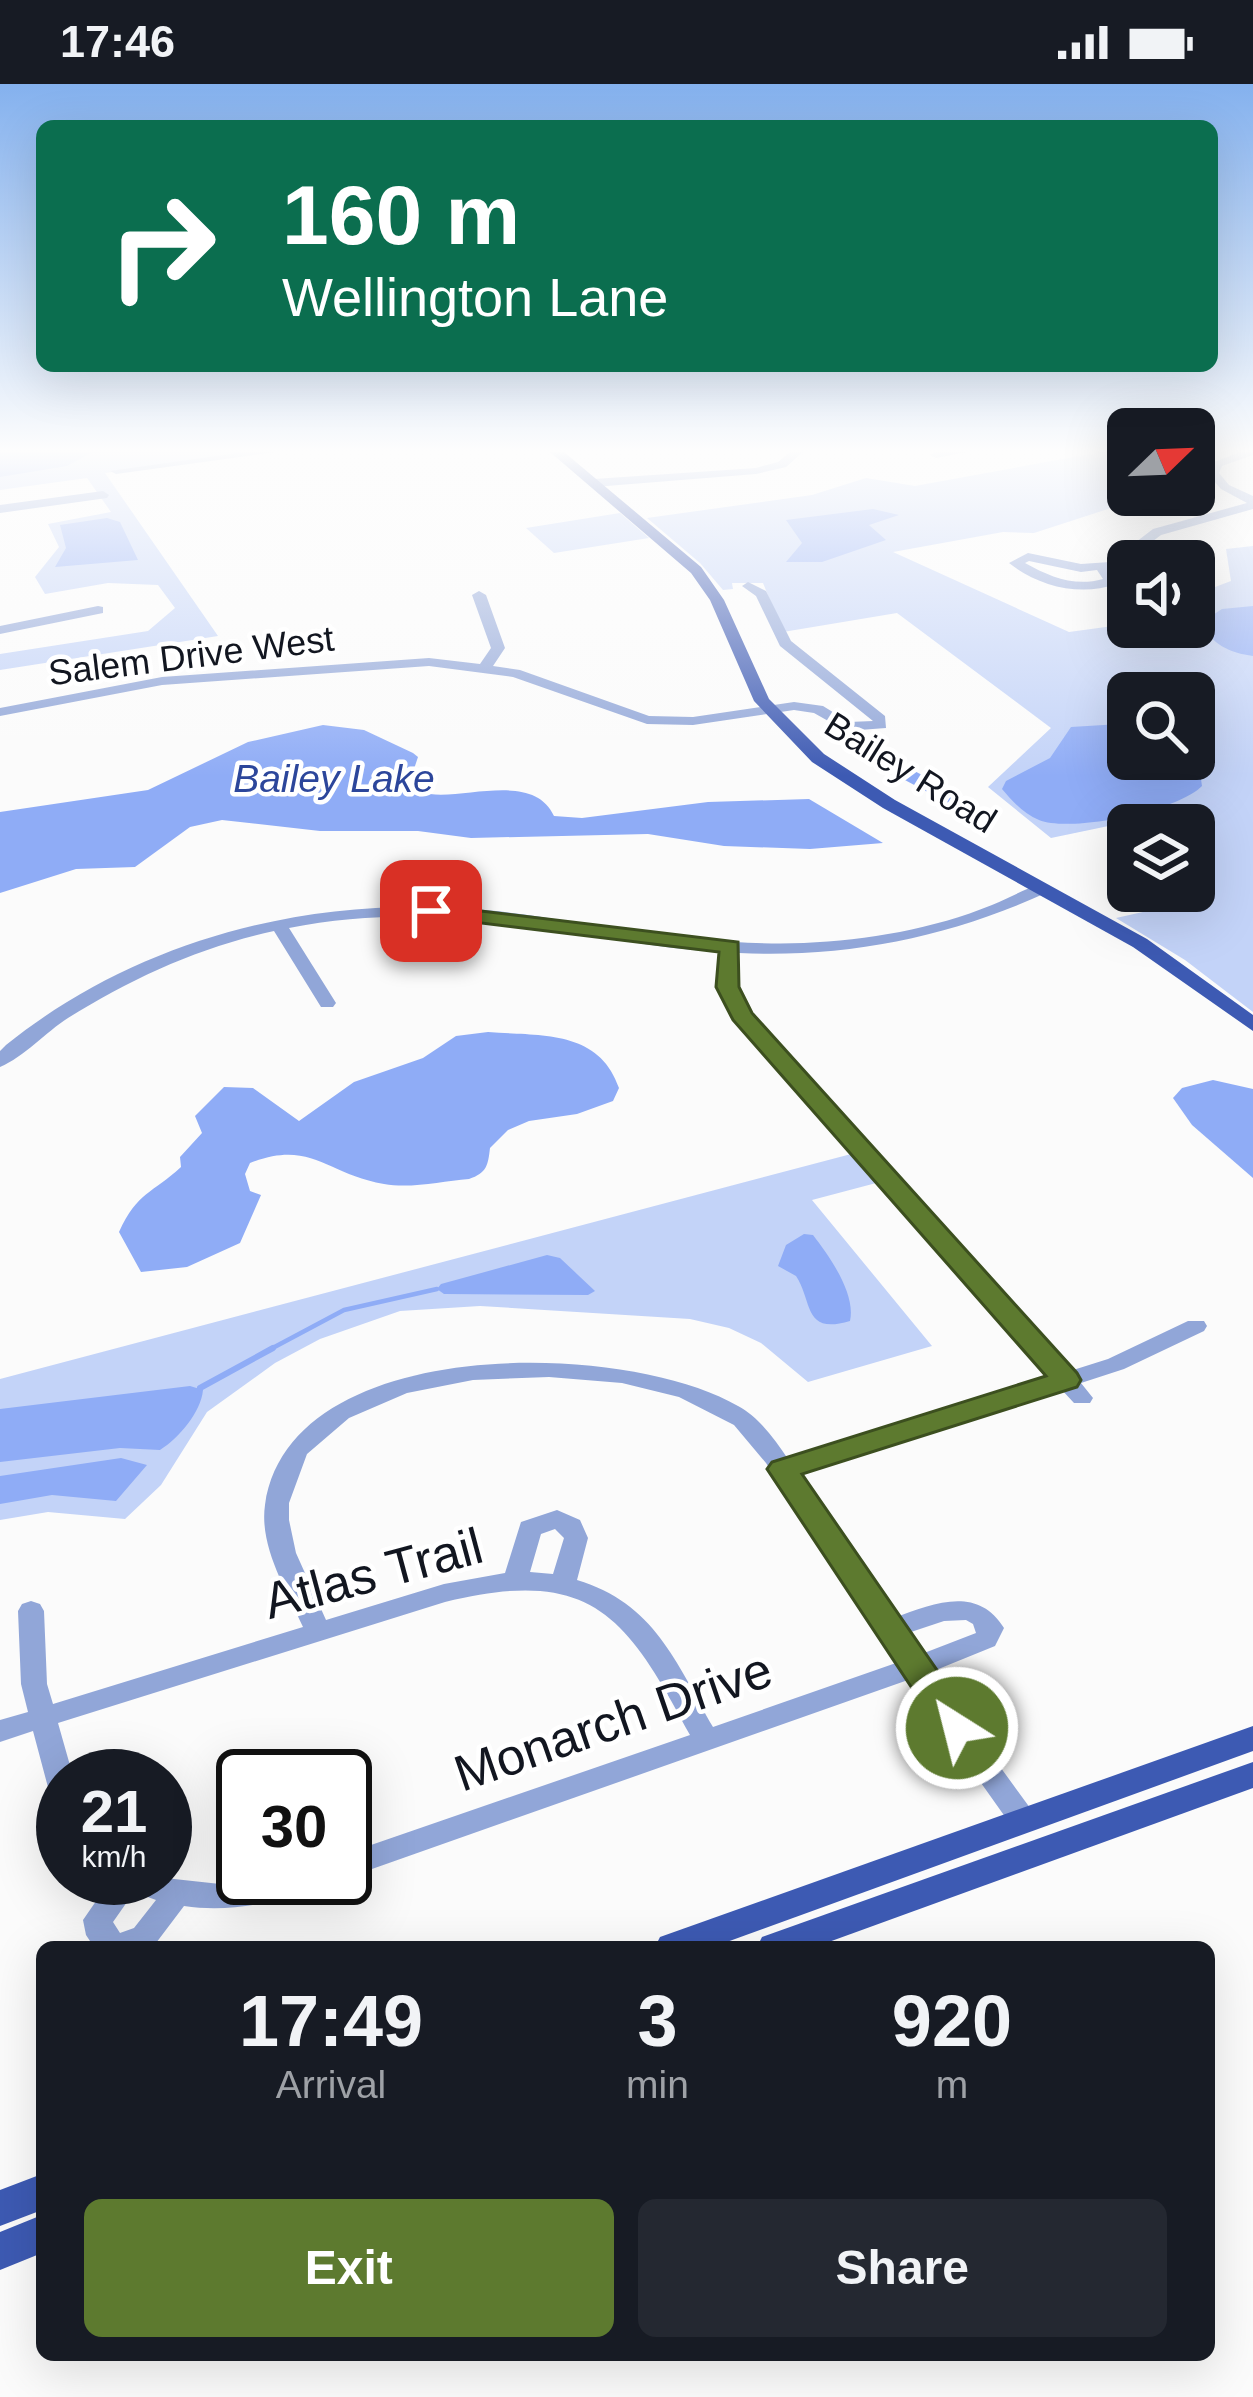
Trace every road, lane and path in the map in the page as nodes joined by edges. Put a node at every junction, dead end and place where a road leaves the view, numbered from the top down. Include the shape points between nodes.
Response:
1 (682, 560) edge
2 (1027, 560) edge
3 (1048, 560) edge
4 (1123, 560) edge
5 (1101, 567) junction
6 (748, 586) dead end
7 (479, 595) dead end
8 (98, 610) dead end
9 (0, 630) edge
10 (486, 666) junction
11 (767, 709) junction
12 (0, 712) edge
13 (877, 727) joint
14 (1042, 888) junction
15 (279, 925) junction
16 (730, 947) junction
17 (327, 1003) dead end
18 (1253, 1024) edge
19 (0, 1061) edge
20 (1196, 1326) dead end
21 (1074, 1389) junction
22 (783, 1469) junction
23 (516, 1579) junction
24 (563, 1585) junction
25 (32, 1611) dead end
26 (890, 1630) junction
27 (318, 1632) junction
28 (913, 1667) junction
29 (42, 1718) junction
30 (0, 1731) edge
31 (1253, 1738) edge
32 (706, 1739) junction
33 (51, 1749) edge
34 (1253, 1775) edge
35 (1023, 1820) junction
36 (372, 1857) edge
37 (109, 1905) edge
38 (168, 1905) edge
39 (109, 1941) edge
40 (138, 1941) edge
41 (690, 1941) edge
42 (792, 1941) edge
43 (36, 2194) edge
44 (0, 2208) edge
45 (36, 2236) edge
46 (0, 2251) edge

1 - 11 main road, Bailey Road via 706,581
2 - 5 street via 1015,563 1087,588 1111,581
3 - 5 street
4 - 5 street
6 - 13 street, Bailey Road via 761,594 785,643 880,719
7 - 10 street via 498,648
8 - 9 street
10 - 11 street, Salem Drive West via 646,720
10 - 12 street, Salem Drive West via 413,662 198,677
11 - 13 street, Salem Drive West via 811,707 842,726
11 - 14 main road, Bailey Road via 850,781
14 - 16 street via 974,917 890,938
14 - 18 main road, Bailey Road via 1156,953
15 - 16 street via 451,912
15 - 17 street
15 - 19 street via 142,969 38,1028
16 - 21 street via 728,987 741,1015
20 - 21 street
21 - 22 street
22 - 26 street
22 - 27 street via 731,1412 640,1376 466,1373 397,1386 327,1422 281,1484 281,1543
23 - 24 street, Atlas Trail
23 - 24 street via 530,1528 557,1519 576,1538
23 - 27 street, Atlas Trail
24 - 32 street, Atlas Trail via 616,1609 643,1633
25 - 29 street
26 - 28 street
26 - 28 street, Monarch Drive via 956,1609 975,1610 988,1622 981,1643
27 - 29 street, Atlas Trail
28 - 32 street, Monarch Drive
28 - 35 street
29 - 30 street, Atlas Trail
29 - 33 street
31 - 35 main road
32 - 36 street, Monarch Drive
34 - 42 main road
35 - 41 main road
37 - 39 street via 98,1920
38 - 40 street
43 - 44 main road
45 - 46 main road

